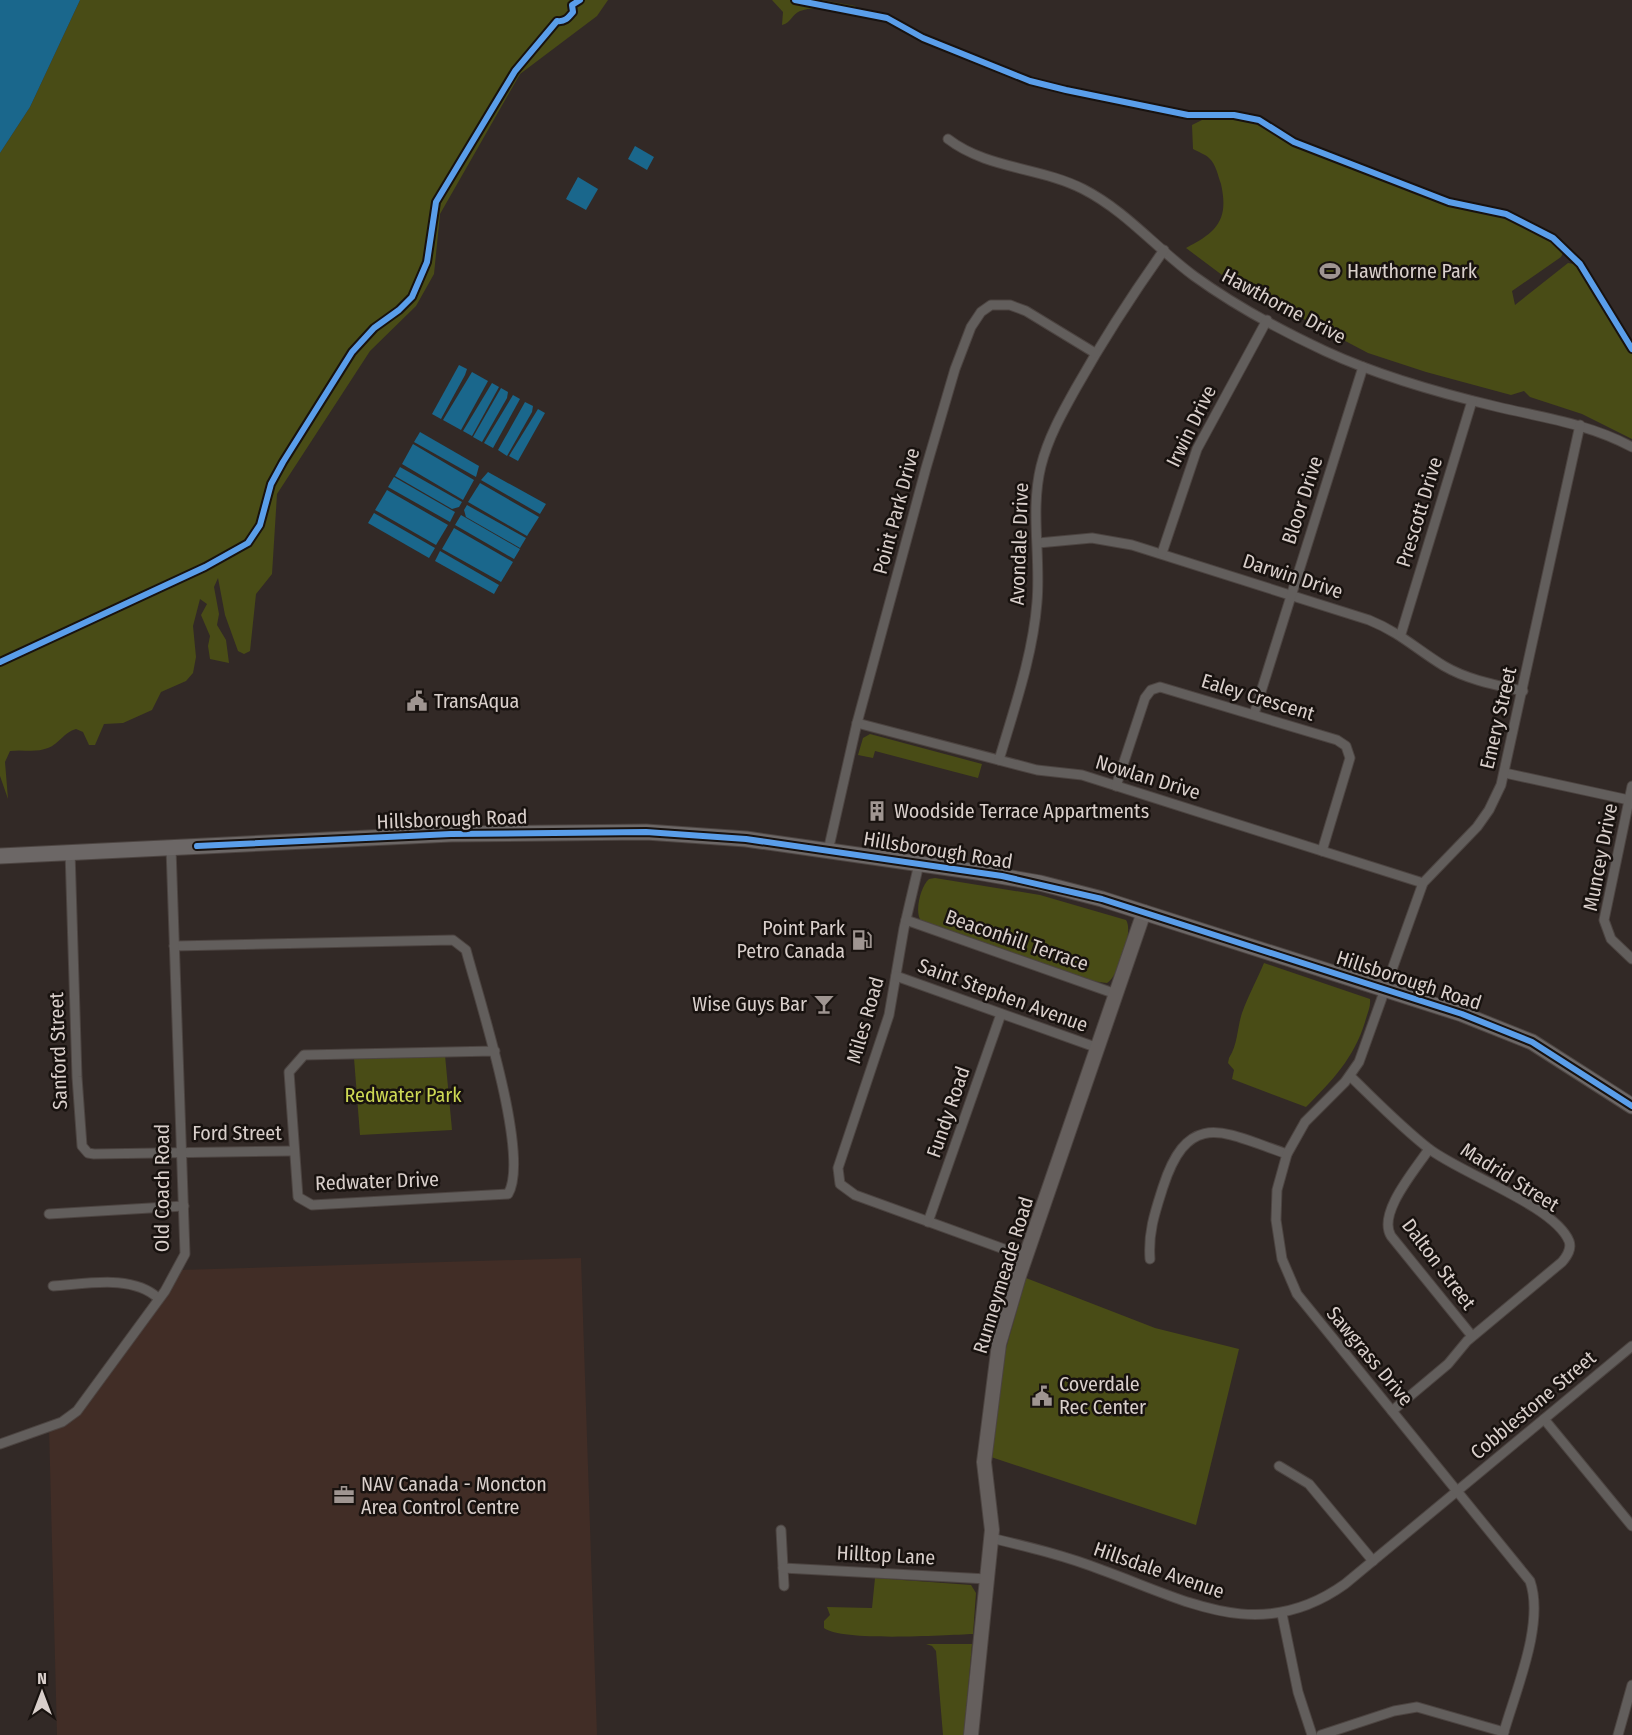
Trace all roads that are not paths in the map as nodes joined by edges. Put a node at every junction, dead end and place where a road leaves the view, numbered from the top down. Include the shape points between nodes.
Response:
1 (948, 139) dead end
2 (1164, 250) junction
3 (1267, 320) junction
4 (1095, 353) junction
5 (1364, 367) junction
6 (1472, 401) junction
7 (1580, 425) junction
8 (1632, 447) edge
9 (1038, 543) junction
10 (1162, 552) junction
11 (1291, 594) junction
12 (1401, 634) junction
13 (1523, 691) junction
14 (1254, 714) junction
15 (857, 723) junction
16 (999, 760) junction
17 (1505, 773) junction
18 (1116, 786) junction
19 (1632, 786) edge
20 (1629, 800) junction
21 (171, 848) junction
22 (828, 850) junction
23 (70, 851) junction
24 (1322, 851) junction
25 (0, 856) edge
26 (919, 864) junction
27 (1423, 883) junction
28 (1144, 912) junction
29 (906, 920) junction
30 (174, 946) junction
31 (1632, 960) edge
32 (896, 976) junction
33 (1384, 989) junction
34 (1116, 994) junction
35 (1001, 1014) junction
36 (1098, 1048) junction
37 (495, 1051) junction
38 (1350, 1076) junction
39 (1632, 1106) edge
40 (1429, 1149) junction
41 (181, 1151) junction
42 (292, 1151) junction
43 (1287, 1154) junction
44 (184, 1206) junction
45 (49, 1214) dead end
46 (928, 1222) junction
47 (1026, 1257) junction
48 (1150, 1259) dead end
49 (53, 1286) dead end
50 (159, 1298) junction
51 (1472, 1336) junction
52 (1632, 1346) edge
53 (1392, 1411) junction
54 (1544, 1419) junction
55 (0, 1444) edge
56 (1279, 1466) dead end
57 (1458, 1491) junction
58 (1632, 1526) edge
59 (781, 1530) dead end
60 (992, 1538) junction
61 (1373, 1561) junction
62 (783, 1568) junction
63 (987, 1579) junction
64 (784, 1586) dead end
65 (1282, 1614) junction
66 (1632, 1685) edge
67 (1503, 1733) edge
68 (971, 1735) edge
69 (1312, 1735) edge
70 (1321, 1735) edge
71 (1618, 1735) edge

1 - 2 street, Hawthorne Drive via 975,156 1084,190 1127,218
2 - 3 street, Hawthorne Drive via 1212,289
2 - 4 street, Avondale Drive
3 - 5 street, Hawthorne Drive
3 - 10 street, Irwin Drive via 1197,448
4 - 9 street, Avondale Drive via 1045,453 1036,493
4 - 15 street, Point Park Drive via 1010,305 991,305 976,318 942,413
5 - 6 street, Hawthorne Drive
5 - 11 street, Bloor Drive
6 - 7 street, Hawthorne Drive
6 - 12 street, Prescott Drive
7 - 8 street, Hawthorne Drive via 1600,430
7 - 13 street, Emery Street
9 - 10 street, Darwin Drive via 1092,538
9 - 16 street, Avondale Drive via 1033,631
10 - 11 street, Darwin Drive
11 - 12 street, Darwin Drive
11 - 14 street, Bloor Drive
12 - 13 street, Darwin Drive via 1451,670
13 - 17 street, Emery Street
14 - 18 street, Ealey Crescent via 1172,688 1155,688 1145,698
14 - 24 street, Ealey Crescent via 1336,740 1349,750 1350,761
15 - 16 street, Nowlan Drive
15 - 22 street, Point Park Drive
16 - 18 street, Nowlan Drive via 1036,770 1082,775
17 - 20 street
17 - 27 street, Emery Street via 1484,818
18 - 24 street, Nowlan Drive
19 - 20 street, Muncey Drive
20 - 31 street, Muncey Drive via 1604,920 1611,939
21 - 22 main road, Hillsborough Road via 451,834 646,832
21 - 23 main road, Hillsborough Road
21 - 30 street, Old Coach Road
22 - 26 main road, Hillsborough Road
23 - 25 main road, Hillsborough Road
23 - 41 street, Sanford Street via 82,1146 94,1154
24 - 27 street, Nowlan Drive
26 - 28 main road, Hillsborough Road via 1040,883
26 - 29 street, Miles Road
27 - 33 street, Emery Street
28 - 33 main road, Hillsborough Road
28 - 34 street, Runneymeade Road
29 - 32 street, Miles Road
29 - 34 street, Beaconhill Terrace
30 - 37 street, Redwater Drive via 453,940 466,950
30 - 41 street, Old Coach Road
32 - 35 street, Saint Stephen Avenue
32 - 46 street, Miles Road via 889,1015 841,1154 838,1174 840,1184 855,1195
33 - 38 street, Sawgrass Drive via 1367,1045
33 - 39 main road, Hillsborough Road via 1514,1034 1565,1061
34 - 36 street, Runneymeade Road
35 - 36 street, Saint Stephen Avenue
35 - 46 street, Fundy Road
36 - 47 street, Runneymeade Road
37 - 42 street, Redwater Drive via 304,1055 289,1072
37 - 42 street, Redwater Drive via 512,1142 513,1185 508,1194 312,1205 298,1197
38 - 40 street, Madrid Street
38 - 43 street, Sawgrass Drive via 1305,1122
40 - 51 street, Dalton Street via 1390,1209 1386,1226 1390,1236
40 - 51 street, Madrid Street via 1540,1212 1570,1244 1562,1262
41 - 42 street, Ford Street
41 - 44 street, Old Coach Road
43 - 48 street via 1220,1132 1188,1140 1171,1162 1151,1225
43 - 53 street, Sawgrass Drive via 1277,1190 1276,1220 1279,1249 1288,1276 1309,1311
44 - 45 street
44 - 50 street, Old Coach Road via 185,1254
46 - 47 street
47 - 60 street, Runneymeade Road via 1002,1332 990,1406 984,1462
49 - 50 street via 117,1282 152,1292
50 - 55 street, Old Coach Road via 76,1411 62,1422
51 - 53 street, Madrid Street via 1448,1364
52 - 54 street, Cobblestone Street
53 - 57 street, Sawgrass Drive
54 - 57 street, Cobblestone Street
54 - 58 street
56 - 61 street via 1309,1484
57 - 61 street, Hillsdale Avenue
57 - 67 street, Sawgrass Drive via 1521,1568 1532,1589 1533,1630
59 - 62 street
60 - 63 street, Runneymeade Road
60 - 65 street, Hillsdale Avenue via 1058,1554 1215,1610 1244,1615
61 - 65 street, Hillsdale Avenue via 1324,1598
62 - 63 street, Hilltop Lane
62 - 64 street
63 - 68 street, Runneymeade Road
65 - 69 street via 1298,1692
66 - 71 street
67 - 70 street via 1417,1707

